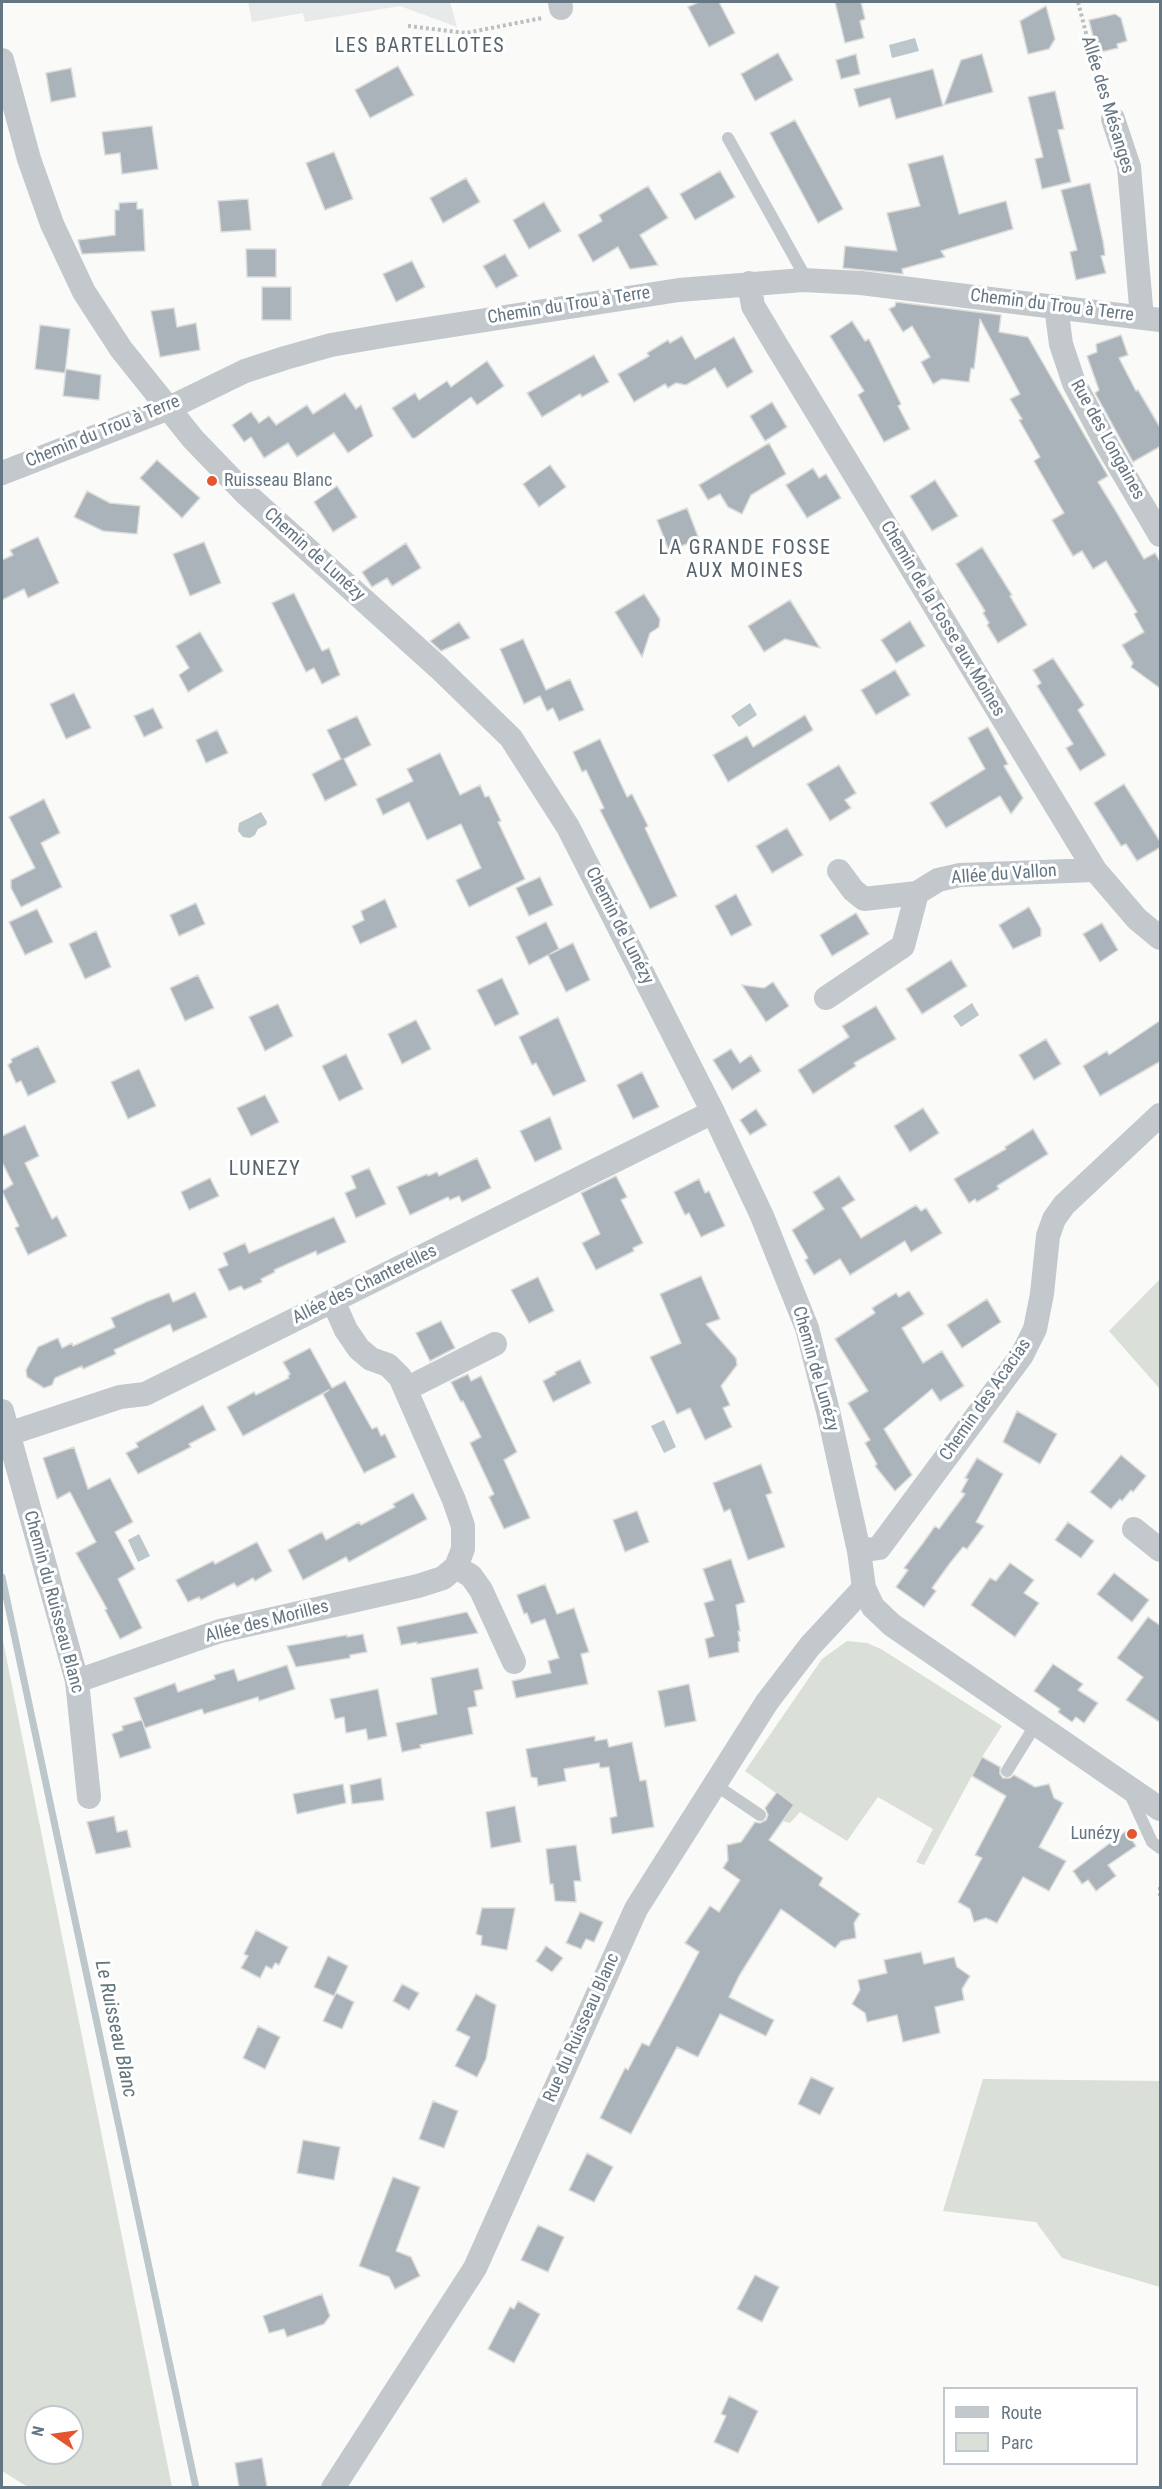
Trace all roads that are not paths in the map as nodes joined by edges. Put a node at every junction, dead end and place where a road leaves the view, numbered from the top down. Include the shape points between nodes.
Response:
1 (2, 60) edge
2 (1113, 119) road end
3 (728, 138) dead end
4 (807, 280) junction
5 (748, 283) junction
6 (1056, 307) junction
7 (1151, 319) edge
8 (169, 408) junction
9 (2, 473) edge
10 (1161, 535) edge
11 (1095, 870) junction
12 (838, 871) dead end
13 (917, 892) junction
14 (1161, 938) edge
15 (826, 998) dead end
16 (713, 1113) junction
17 (1161, 1115) edge
18 (333, 1301) junction
19 (495, 1344) dead end
20 (406, 1389) junction
21 (2, 1411) edge
22 (8, 1434) junction
23 (1134, 1529) dead end
24 (1161, 1550) edge
25 (859, 1551) junction
26 (456, 1567) junction
27 (864, 1588) junction
28 (514, 1662) dead end
29 (77, 1681) junction
30 (1036, 1724) junction
31 (1007, 1771) dead end
32 (714, 1784) junction
33 (1126, 1785) junction
34 (88, 1797) dead end
35 (1161, 1809) edge
36 (760, 1815) dead end
37 (1161, 1848) edge
38 (333, 2487) edge

1 - 8 street, Chemin de Lunézy via 29,159 52,224 84,292 121,349
2 - 7 street, Allée des Mésanges via 1129,167
3 - 4 lane
4 - 5 street, Chemin du Trou à Terre
4 - 6 street, Chemin du Trou à Terre via 947,292
5 - 8 street, Chemin du Trou à Terre via 634,296 331,345 245,371
5 - 11 street, Chemin de la Fosse aux Moines via 753,306
6 - 7 street, Chemin du Trou à Terre
6 - 10 street, Rue des Longaines via 1061,344 1074,383
8 - 9 street, Chemin du Trou à Terre
8 - 16 street, Chemin de Lunézy via 192,439 245,493 511,738 568,827
11 - 13 street, Allée du Vallon via 960,875 938,880
11 - 14 street, Chemin de la Fosse aux Moines via 1137,919
12 - 13 street, Allée du Vallon via 864,899
13 - 15 street via 903,946
16 - 18 street, Allée des Chanterelles
16 - 25 street, Chemin de Lunézy via 762,1216 807,1328
17 - 25 street, Chemin des Acacias via 1059,1212 1048,1236 1035,1329 1022,1355 879,1548
18 - 20 street via 359,1349 388,1365
18 - 22 street, Allée des Chanterelles via 145,1394 120,1397
19 - 20 street
20 - 26 street via 463,1526 463,1550
21 - 22 street, Chemin du Ruisseau Blanc
22 - 29 street, Chemin du Ruisseau Blanc
23 - 24 street
25 - 27 street, Chemin de Lunézy
26 - 28 street via 471,1576 481,1590
26 - 29 street, Allée des Morilles via 442,1578 418,1587 220,1631
27 - 30 street, Chemin de Lunézy via 873,1607 892,1625
27 - 32 street, Rue du Ruisseau Blanc via 810,1646 767,1702
29 - 34 street, Chemin du Ruisseau Blanc
30 - 31 lane
30 - 33 street, Chemin de Lunézy
32 - 36 lane
32 - 38 street, Rue du Ruisseau Blanc via 636,1909 474,2268
33 - 35 street, Chemin de Lunézy
33 - 37 lane via 1152,1842

